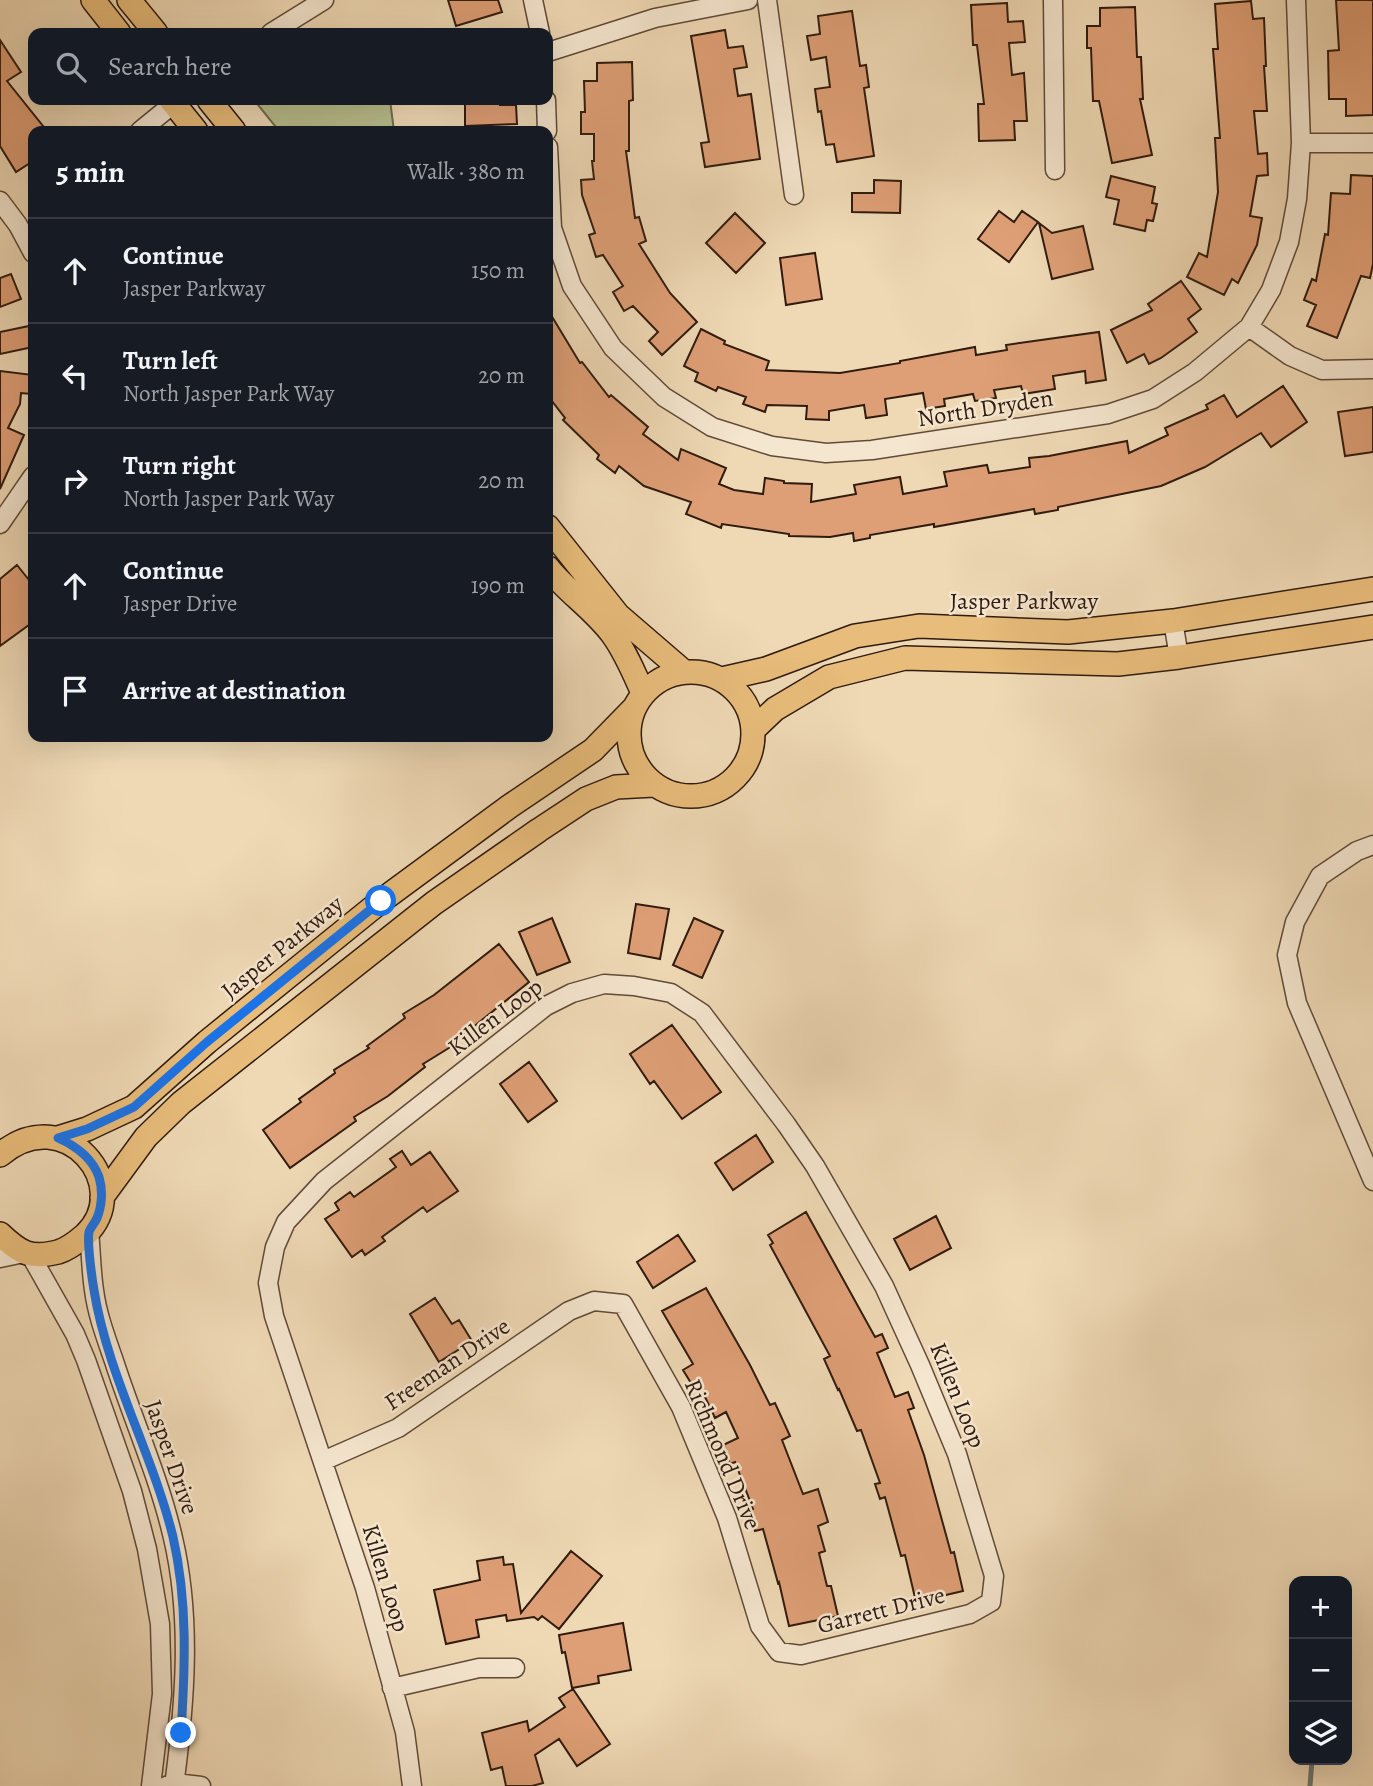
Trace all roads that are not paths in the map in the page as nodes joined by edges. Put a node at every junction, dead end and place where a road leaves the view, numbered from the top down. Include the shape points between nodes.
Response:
1 (93, 0) edge
2 (130, 0) edge
3 (324, 0) edge
4 (533, 0) edge
5 (748, 0) edge
6 (767, 0) edge
7 (1053, 0) edge
8 (1296, 0) edge
9 (115, 28) edge
10 (152, 28) edge
11 (279, 28) edge
12 (539, 28) edge
13 (553, 50) edge
14 (170, 105) edge
15 (178, 105) edge
16 (213, 105) edge
17 (546, 105) edge
18 (146, 126) edge
19 (192, 126) edge
20 (230, 126) edge
21 (547, 126) edge
22 (1301, 143) junction
23 (1373, 143) edge
24 (1055, 170) dead end
25 (793, 195) dead end
26 (0, 201) edge
27 (25, 219) edge
28 (553, 231) edge
29 (1249, 327) junction
30 (1373, 369) edge
31 (28, 483) edge
32 (0, 524) edge
33 (553, 533) edge
34 (553, 575) edge
35 (1373, 589) edge
36 (1173, 621) junction
37 (1373, 627) edge
38 (1179, 657) junction
39 (683, 671) junction
40 (722, 679) junction
41 (639, 701) junction
42 (754, 729) junction
43 (654, 785) junction
44 (1373, 845) edge
45 (58, 1138) junction
46 (0, 1155) edge
47 (1373, 1181) edge
48 (102, 1197) junction
49 (89, 1231) junction
50 (0, 1234) edge
51 (27, 1254) junction
52 (0, 1258) edge
53 (594, 1301) joint
54 (323, 1461) junction
55 (991, 1602) joint
56 (779, 1652) joint
57 (515, 1668) dead end
58 (392, 1688) junction
59 (171, 1785) edge
60 (151, 1786) edge
61 (201, 1786) edge
62 (412, 1786) edge

1 - 9 main road
2 - 10 main road
3 - 11 street
4 - 12 street
5 - 13 street via 654,18
6 - 25 street
7 - 24 street
8 - 22 street, North Dryden
14 - 18 street
15 - 19 main road
16 - 20 main road
17 - 21 street
22 - 23 street
22 - 29 street, North Dryden via 1289,242 1272,290
26 - 27 street
28 - 29 street, North Dryden via 572,286 613,348 664,397 712,427 772,446 826,453 872,450 1108,414 1153,400
29 - 30 street via 1290,356 1322,370
31 - 32 street
33 - 39 main road via 618,615
34 - 41 main road via 611,633 630,662
35 - 36 main road, Jasper Parkway
36 - 38 street
36 - 40 main road, Jasper Parkway via 1068,632 919,626 855,636 766,669
37 - 38 main road
38 - 42 main road via 1118,664 905,658 829,677 775,709
39 - 40 main road
39 - 41 main road via 654,682
40 - 42 main road via 744,701
41 - 43 main road via 629,729 631,750 639,769
41 - 45 main road, Jasper Parkway via 593,750 381,901 134,1107
42 - 43 main road via 744,768 731,783 693,797
43 - 48 main road via 616,787 586,799 434,903 181,1103 146,1137
44 - 47 street via 1357,850 1320,876 1295,922 1287,955 1297,1003
45 - 46 main road, Jasper Parkway via 26,1139
45 - 48 main road via 76,1146 90,1160
48 - 49 main road
49 - 51 main road via 61,1251
49 - 59 street, Jasper Drive via 94,1291 106,1339 173,1538 184,1615 185,1668 181,1733
50 - 51 main road
51 - 52 street
51 - 60 street, Jasper Drive via 86,1360 132,1491 147,1549 160,1624 162,1694
53 - 54 street, Freeman Drive via 558,1319 398,1428
53 - 56 street, Richmond Drive via 623,1304 681,1407 727,1518 760,1626
54 - 55 street, Killen Loop via 274,1316 268,1283 286,1222 324,1181 546,1006 604,984 671,993 702,1013 786,1124 884,1286 957,1454 994,1576
54 - 58 street, Killen Loop
55 - 56 street, Garrett Drive via 970,1614 801,1655
57 - 58 street via 479,1668
58 - 62 street, Killen Loop via 405,1732
59 - 61 street

